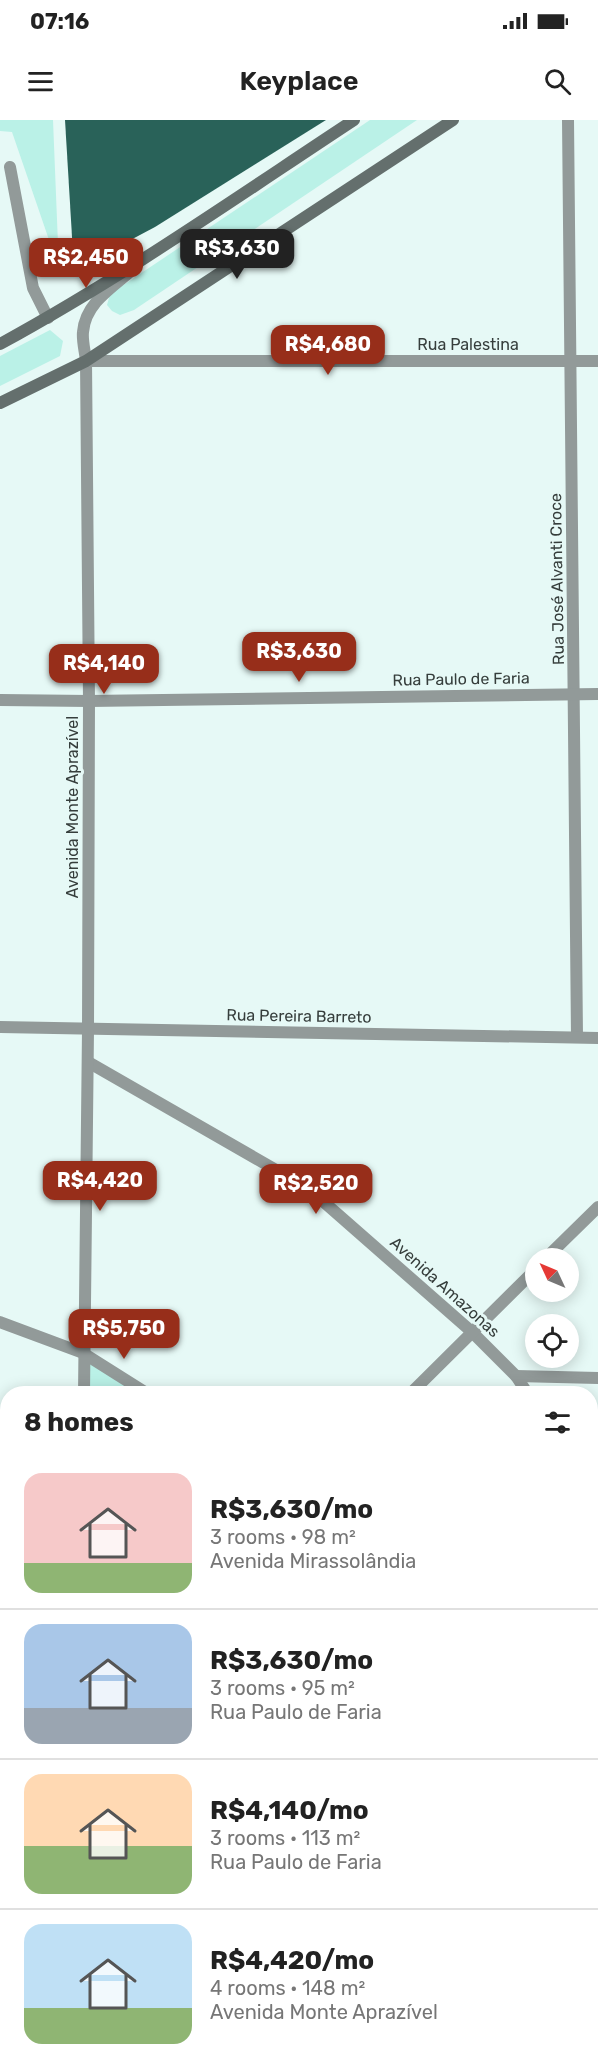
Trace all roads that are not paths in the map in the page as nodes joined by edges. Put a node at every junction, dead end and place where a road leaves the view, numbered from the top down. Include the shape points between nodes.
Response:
1 (354, 120) edge
2 (453, 120) edge
3 (568, 120) edge
4 (10, 167) dead end
5 (155, 251) junction
6 (48, 318) junction
7 (0, 344) edge
8 (86, 361) junction
9 (571, 361) junction
10 (598, 361) edge
11 (0, 403) edge
12 (574, 694) junction
13 (598, 694) edge
14 (0, 700) edge
15 (89, 701) junction
16 (0, 1027) edge
17 (88, 1030) junction
18 (577, 1037) junction
19 (598, 1038) edge
20 (88, 1062) junction
21 (598, 1207) edge
22 (556, 1248) edge
23 (525, 1280) edge
24 (0, 1322) edge
25 (472, 1332) junction
26 (83, 1353) junction
27 (516, 1376) junction
28 (598, 1378) edge
29 (84, 1386) edge
30 (135, 1386) edge
31 (418, 1386) edge
32 (523, 1386) edge

1 - 5 main road
2 - 8 main road
3 - 9 street, Rua José Alvanti Croce
4 - 6 street via 33,288
5 - 6 main road
5 - 8 street, Avenida Monte Aprazível via 98,298 85,320
6 - 7 main road
8 - 9 street, Rua Palestina
8 - 11 main road
8 - 15 street, Avenida Monte Aprazível
9 - 10 street, Rua Palestina
9 - 12 street, Rua José Alvanti Croce
12 - 13 street, Rua Paulo de Faria
12 - 15 street, Rua Paulo de Faria
12 - 18 street, Rua José Alvanti Croce
14 - 15 street, Rua Paulo de Faria
15 - 17 street, Avenida Monte Aprazível
16 - 17 street, Rua Pereira Barreto
17 - 18 street, Rua Pereira Barreto
17 - 20 street, Avenida Monte Aprazível
18 - 19 street, Rua Pereira Barreto
20 - 25 street, Avenida Amazonas via 309,1189
20 - 26 street, Avenida Monte Aprazível
21 - 22 street
23 - 25 street
24 - 26 street
25 - 27 street, Avenida Amazonas
25 - 31 street
26 - 29 street, Avenida Monte Aprazível
26 - 30 street
27 - 28 street
27 - 32 street, Avenida Amazonas

